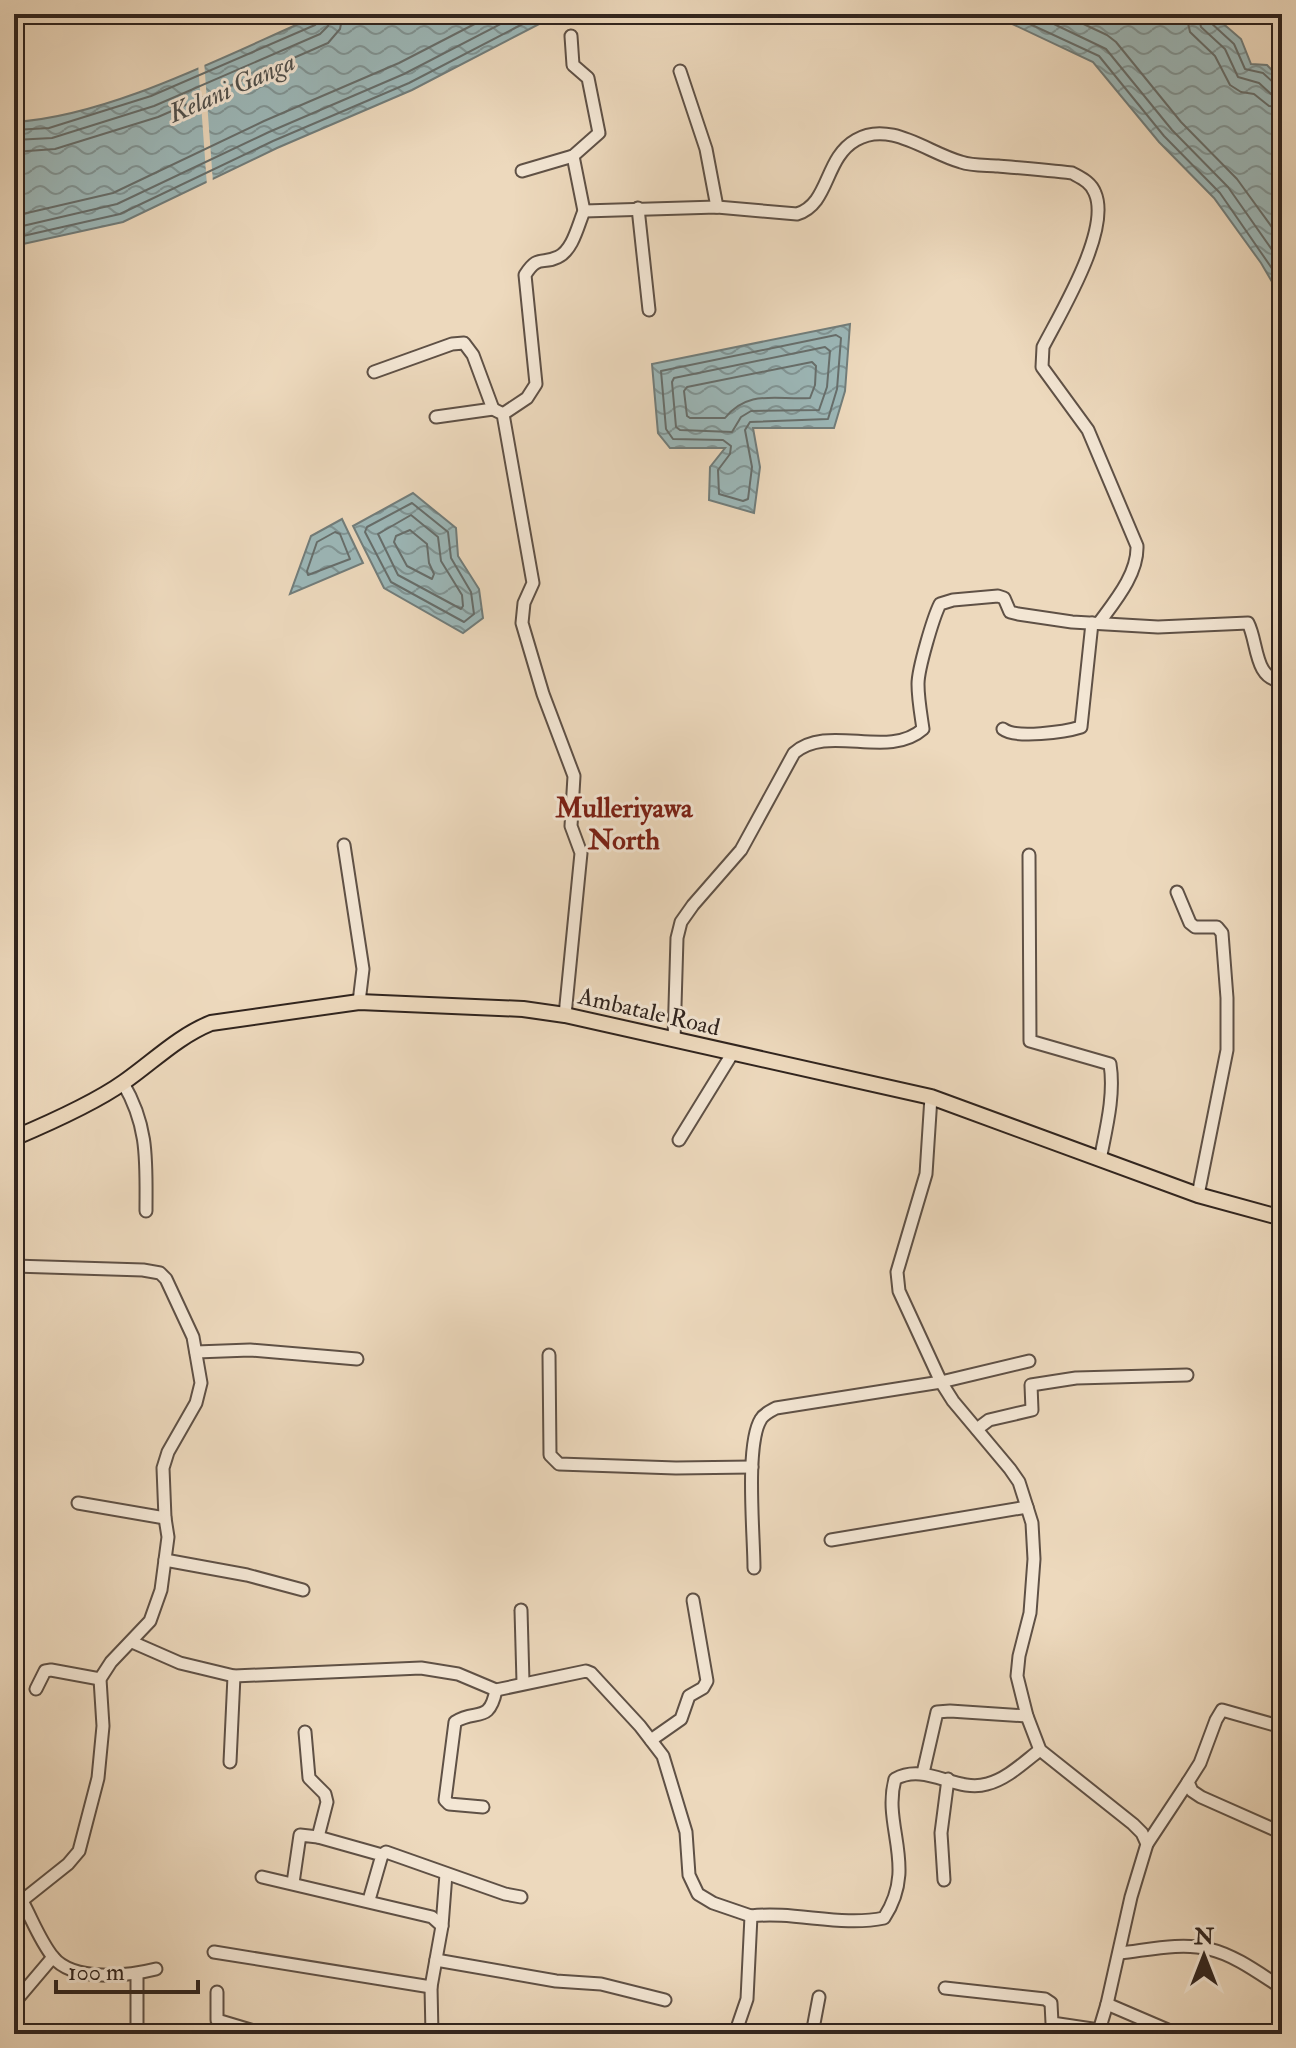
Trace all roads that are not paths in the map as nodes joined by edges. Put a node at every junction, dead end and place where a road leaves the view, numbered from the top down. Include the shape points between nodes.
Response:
1 (571, 36) dead end
2 (680, 71) dead end
3 (573, 156) junction
4 (522, 171) dead end
5 (717, 207) junction
6 (638, 208) junction
7 (584, 211) junction
8 (649, 310) dead end
9 (374, 372) dead end
10 (498, 412) junction
11 (436, 417) dead end
12 (1095, 623) junction
13 (1282, 681) edge
14 (1003, 729) dead end
15 (344, 845) dead end
16 (1029, 855) dead end
17 (1177, 892) dead end
18 (359, 1002) junction
19 (565, 1015) junction
20 (674, 1040) junction
21 (732, 1054) junction
22 (123, 1083) junction
23 (931, 1097) junction
24 (14, 1138) edge
25 (679, 1140) dead end
26 (1100, 1160) junction
27 (1198, 1195) junction
28 (146, 1211) dead end
29 (1282, 1218) edge
30 (14, 1266) edge
31 (196, 1352) junction
32 (549, 1355) dead end
33 (357, 1359) dead end
34 (1029, 1361) dead end
35 (1187, 1375) dead end
36 (941, 1382) junction
37 (977, 1429) junction
38 (752, 1467) junction
39 (78, 1503) dead end
40 (1027, 1507) junction
41 (165, 1518) junction
42 (831, 1540) dead end
43 (165, 1560) junction
44 (754, 1568) dead end
45 (303, 1590) dead end
46 (693, 1600) dead end
47 (521, 1610) dead end
48 (132, 1642) junction
49 (234, 1676) junction
50 (100, 1679) junction
51 (523, 1682) junction
52 (36, 1689) dead end
53 (496, 1690) junction
54 (1027, 1716) junction
55 (1282, 1727) edge
56 (305, 1732) dead end
57 (651, 1740) junction
58 (1040, 1750) junction
59 (230, 1762) dead end
60 (923, 1773) junction
61 (948, 1779) junction
62 (1188, 1782) junction
63 (483, 1807) dead end
64 (1282, 1833) edge
65 (318, 1837) junction
66 (1147, 1844) junction
67 (382, 1855) junction
68 (446, 1874) junction
69 (262, 1877) dead end
70 (944, 1880) dead end
71 (293, 1883) junction
72 (521, 1897) dead end
73 (369, 1900) junction
74 (18, 1904) edge
75 (751, 1916) junction
76 (442, 1926) junction
77 (214, 1952) dead end
78 (1120, 1953) junction
79 (53, 1957) junction
80 (436, 1960) junction
81 (156, 1969) dead end
82 (137, 1974) junction
83 (431, 1987) junction
84 (945, 1988) dead end
85 (1282, 1988) edge
86 (217, 1992) dead end
87 (819, 1997) dead end
88 (665, 2000) dead end
89 (14, 2003) edge
90 (1107, 2004) junction
91 (137, 2030) dead end
92 (1098, 2032) edge
93 (264, 2034) edge
94 (432, 2034) edge
95 (735, 2034) edge
96 (812, 2034) edge
97 (1177, 2034) edge

1 - 3 street via 573,65 588,78 599,133
2 - 5 street via 706,149
3 - 4 street
3 - 7 street
5 - 6 street
5 - 12 street via 808,211 843,148 881,133 964,164 1072,173 1087,181 1096,194 1097,232 1041,357 1042,367 1088,430 1137,546 1132,573
6 - 7 street
6 - 8 street
7 - 10 street via 559,257 539,260 525,275 536,384 527,398
9 - 10 street via 464,343
10 - 11 street
10 - 19 street via 533,583 522,623 574,776 571,826 581,853
12 - 13 street via 1248,623 1264,674
12 - 14 street via 1081,727 1015,735
12 - 20 street via 1010,612 998,596 940,604 919,671 923,729 899,741 804,745 794,753 741,850 681,922
15 - 18 street via 363,969
16 - 26 street via 1030,1041 1110,1064
17 - 27 street via 1190,923 1217,927 1222,933 1227,998 1227,1050
18 - 19 main road, Ambatale Road
18 - 22 main road, Ambatale Road via 211,1023 170,1045
19 - 20 main road, Ambatale Road
20 - 21 main road, Ambatale Road
21 - 23 main road, Ambatale Road
21 - 25 street
22 - 24 main road, Ambatale Road
22 - 28 street via 137,1107 146,1147
23 - 26 main road, Ambatale Road
23 - 36 street via 926,1174 897,1282
26 - 27 main road, Ambatale Road
27 - 29 main road, Ambatale Road
30 - 31 street via 160,1273
31 - 33 street via 250,1350
31 - 41 street via 201,1383 196,1403 163,1468
32 - 38 street via 550,1455 559,1464
34 - 36 street
35 - 37 street via 1076,1378 1031,1385 1032,1410 989,1420
36 - 37 street
36 - 38 street via 776,1408 759,1420
37 - 40 street via 1019,1482
38 - 44 street
39 - 41 street
40 - 42 street
40 - 54 street via 1034,1559 1017,1676
41 - 43 street
43 - 45 street
43 - 48 street via 150,1621
46 - 57 street via 707,1681 689,1696 681,1719
47 - 51 street
48 - 49 street via 180,1663
48 - 50 street
49 - 53 street via 421,1668 458,1674
49 - 59 street
50 - 52 street via 51,1670 45,1671
50 - 74 street via 98,1778 79,1851
51 - 53 street
51 - 57 street via 591,1673
53 - 63 street via 486,1713 455,1722 445,1800
54 - 58 street
54 - 60 street via 937,1712
55 - 62 street via 1222,1710
56 - 65 street via 309,1778 327,1802
57 - 75 street via 663,1756 677,1799 689,1875 698,1894
58 - 61 street via 987,1784
58 - 66 street via 1126,1818
60 - 61 street
60 - 75 street via 895,1779 900,1870 895,1902 884,1918
61 - 70 street via 941,1833
62 - 64 street via 1201,1797
62 - 66 street
65 - 67 street
65 - 71 street via 300,1835
66 - 78 street
67 - 68 street via 386,1852
67 - 73 street
68 - 72 street
68 - 76 street
69 - 71 street
71 - 73 street
73 - 76 street via 432,1917
74 - 79 street
75 - 95 street via 747,1999
76 - 80 street
77 - 83 street
78 - 85 street via 1209,1949
78 - 90 street
79 - 82 street via 77,1971
79 - 89 street
80 - 83 street
80 - 88 street via 601,1984
81 - 82 street
82 - 91 street
83 - 94 street
84 - 92 street via 1045,1999 1051,2003 1052,2023
86 - 93 street via 217,2020
87 - 96 street
90 - 92 street
90 - 97 street

